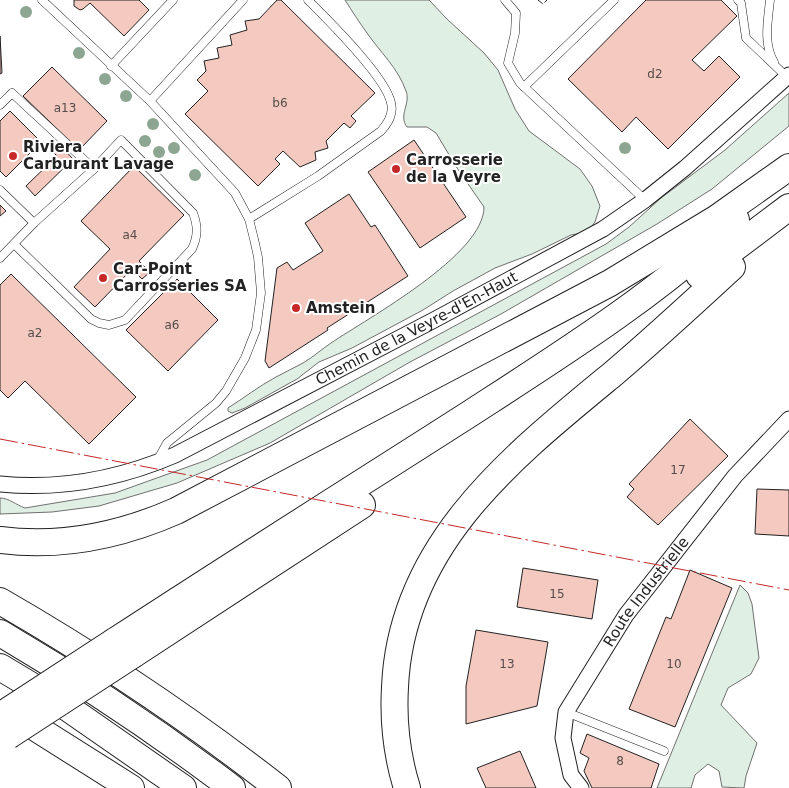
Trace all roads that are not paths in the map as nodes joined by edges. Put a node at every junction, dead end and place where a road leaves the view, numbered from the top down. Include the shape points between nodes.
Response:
1 (42, 0) edge
2 (243, 0) edge
3 (308, 0) edge
4 (505, 0) edge
5 (614, 0) edge
6 (738, 0) edge
7 (770, 0) edge
8 (169, 1) edge
9 (111, 66) junction
10 (788, 76) edge
11 (524, 88) junction
12 (150, 101) junction
13 (0, 105) edge
14 (789, 168) edge
15 (94, 169) junction
16 (0, 190) edge
17 (645, 200) junction
18 (789, 207) edge
19 (789, 211) edge
20 (249, 219) junction
21 (34, 223) junction
22 (14, 244) junction
23 (0, 258) edge
24 (789, 419) edge
25 (157, 463) junction
26 (0, 484) edge
27 (0, 540) edge
28 (0, 601) edge
29 (0, 633) edge
30 (125, 648) junction
31 (0, 666) edge
32 (0, 705) edge
33 (566, 712) junction
34 (3, 731) edge
35 (55, 740) junction
36 (664, 751) dead end
37 (108, 788) edge
38 (131, 788) edge
39 (183, 788) edge
40 (232, 788) edge
41 (278, 788) edge
42 (407, 788) edge
43 (581, 788) edge

1 - 9 lane
2 - 12 lane
3 - 20 lane via 382,83 392,112 381,131
4 - 11 lane via 516,13 508,63
5 - 11 lane
6 - 10 lane via 746,38
7 - 10 lane via 769,52
8 - 9 lane
9 - 12 lane
10 - 17 street, Chemin de la Veyre-d'En-Haut
11 - 17 lane
12 - 20 lane via 235,193
13 - 15 lane via 12,93
14 - 27 highway via 717,218 610,283 176,511 125,531 77,541 27,543
14 - 30 highway via 720,236 631,306
15 - 21 lane
15 - 22 lane via 122,140 193,213 196,222 196,240 192,249 125,320 109,324 91,318
16 - 21 lane
17 - 25 street, Chemin de la Veyre-d'En-Haut via 603,229 442,316
18 - 30 highway via 597,350
19 - 42 highway via 678,317 523,449 449,532 417,590 398,653 394,717
20 - 25 lane via 261,278 259,313 252,342 226,392 167,443
21 - 22 lane
22 - 23 lane
24 - 33 street, Route Industrielle via 735,476 626,615
25 - 26 street, Chemin de la Veyre-d'En-Haut via 80,483
28 - 41 highway via 144,690
29 - 40 highway via 130,714
30 - 34 highway, bridge
31 - 39 highway via 65,706
32 - 35 highway
33 - 36 lane
33 - 43 street, Route Industrielle via 563,738 572,775
35 - 37 highway
35 - 38 highway

